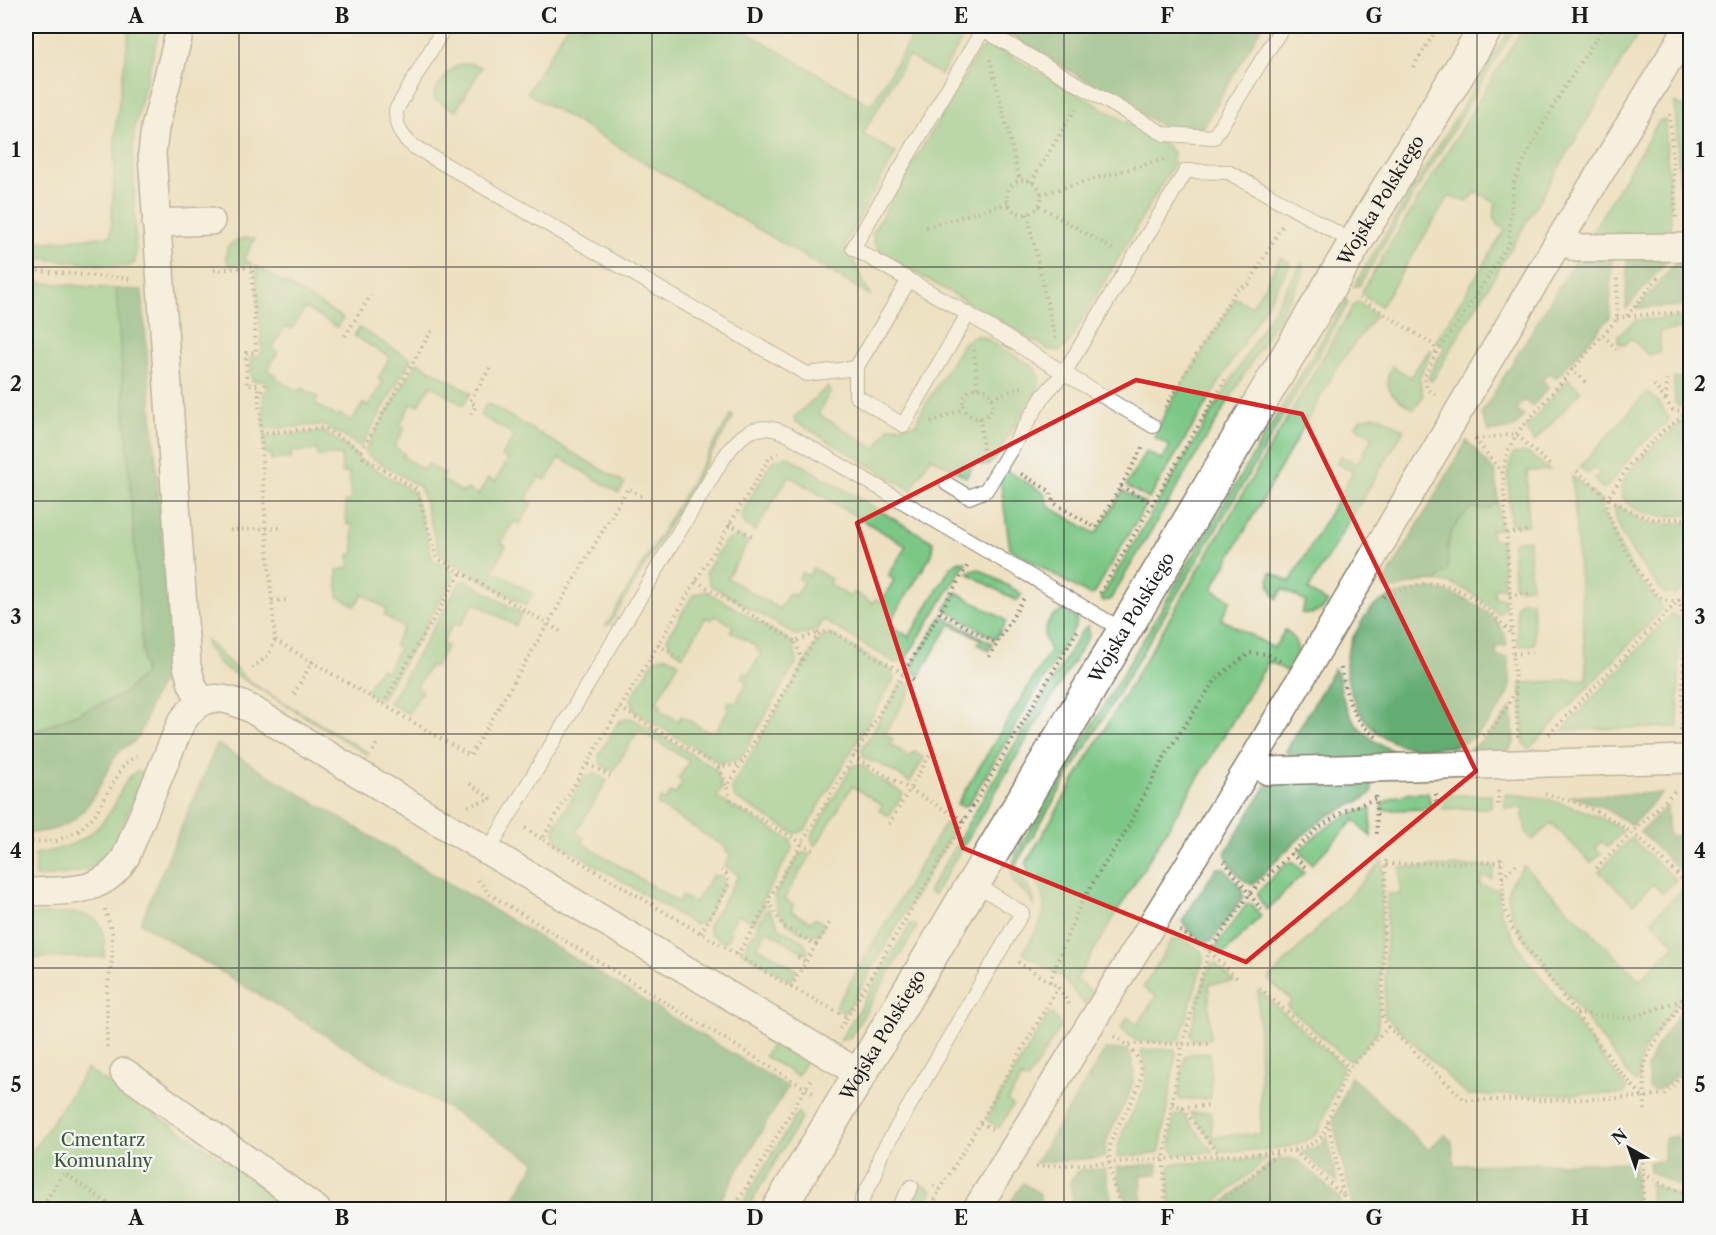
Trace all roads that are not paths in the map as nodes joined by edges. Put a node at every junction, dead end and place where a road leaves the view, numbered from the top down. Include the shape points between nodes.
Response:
1 (181, 26) edge
2 (445, 26) edge
3 (1283, 26) edge
4 (1486, 26) edge
5 (1689, 26) edge
6 (982, 27) edge
7 (211, 221) dead end
8 (156, 223) junction
9 (1560, 239) junction
10 (1355, 243) junction
11 (1684, 247) edge
12 (909, 280) junction
13 (968, 314) junction
14 (856, 368) junction
15 (1064, 373) junction
16 (1153, 426) road end
17 (947, 484) dead end
18 (1124, 631) junction
19 (201, 702) junction
20 (1674, 760) edge
21 (1252, 762) junction
22 (488, 851) junction
23 (974, 883) junction
24 (26, 892) edge
25 (124, 1072) road end
26 (860, 1074) junction
27 (910, 1187) dead end
28 (317, 1209) edge
29 (778, 1209) edge
30 (863, 1209) edge
31 (897, 1209) edge
32 (976, 1209) edge

1 - 8 street via 155,128 152,153
2 - 14 lane via 396,110 402,136 414,146 807,374
3 - 6 lane via 1214,137 1164,134
4 - 10 main road, Wojska Polskiego
5 - 9 street
6 - 12 lane via 853,248
7 - 8 street
8 - 19 street via 187,666
9 - 11 street via 1576,248
9 - 21 street
10 - 15 lane via 1228,172 1186,171
10 - 18 main road, Wojska Polskiego
12 - 13 lane
12 - 14 lane
13 - 14 lane via 903,425 856,396
13 - 15 lane
15 - 16 lane
15 - 17 lane via 1044,395 986,490 969,496
18 - 22 lane via 789,435 776,428 760,427 730,447
18 - 23 main road, Wojska Polskiego
19 - 22 street via 224,698 242,705
19 - 24 street via 181,723 126,856 110,877 86,888
20 - 21 street via 1514,776 1376,769 1268,771
21 - 32 street
22 - 26 street
23 - 26 main road, Wojska Polskiego
23 - 30 lane via 1022,913 880,1156 862,1199
25 - 28 street
26 - 29 main road, Wojska Polskiego
27 - 31 lane

